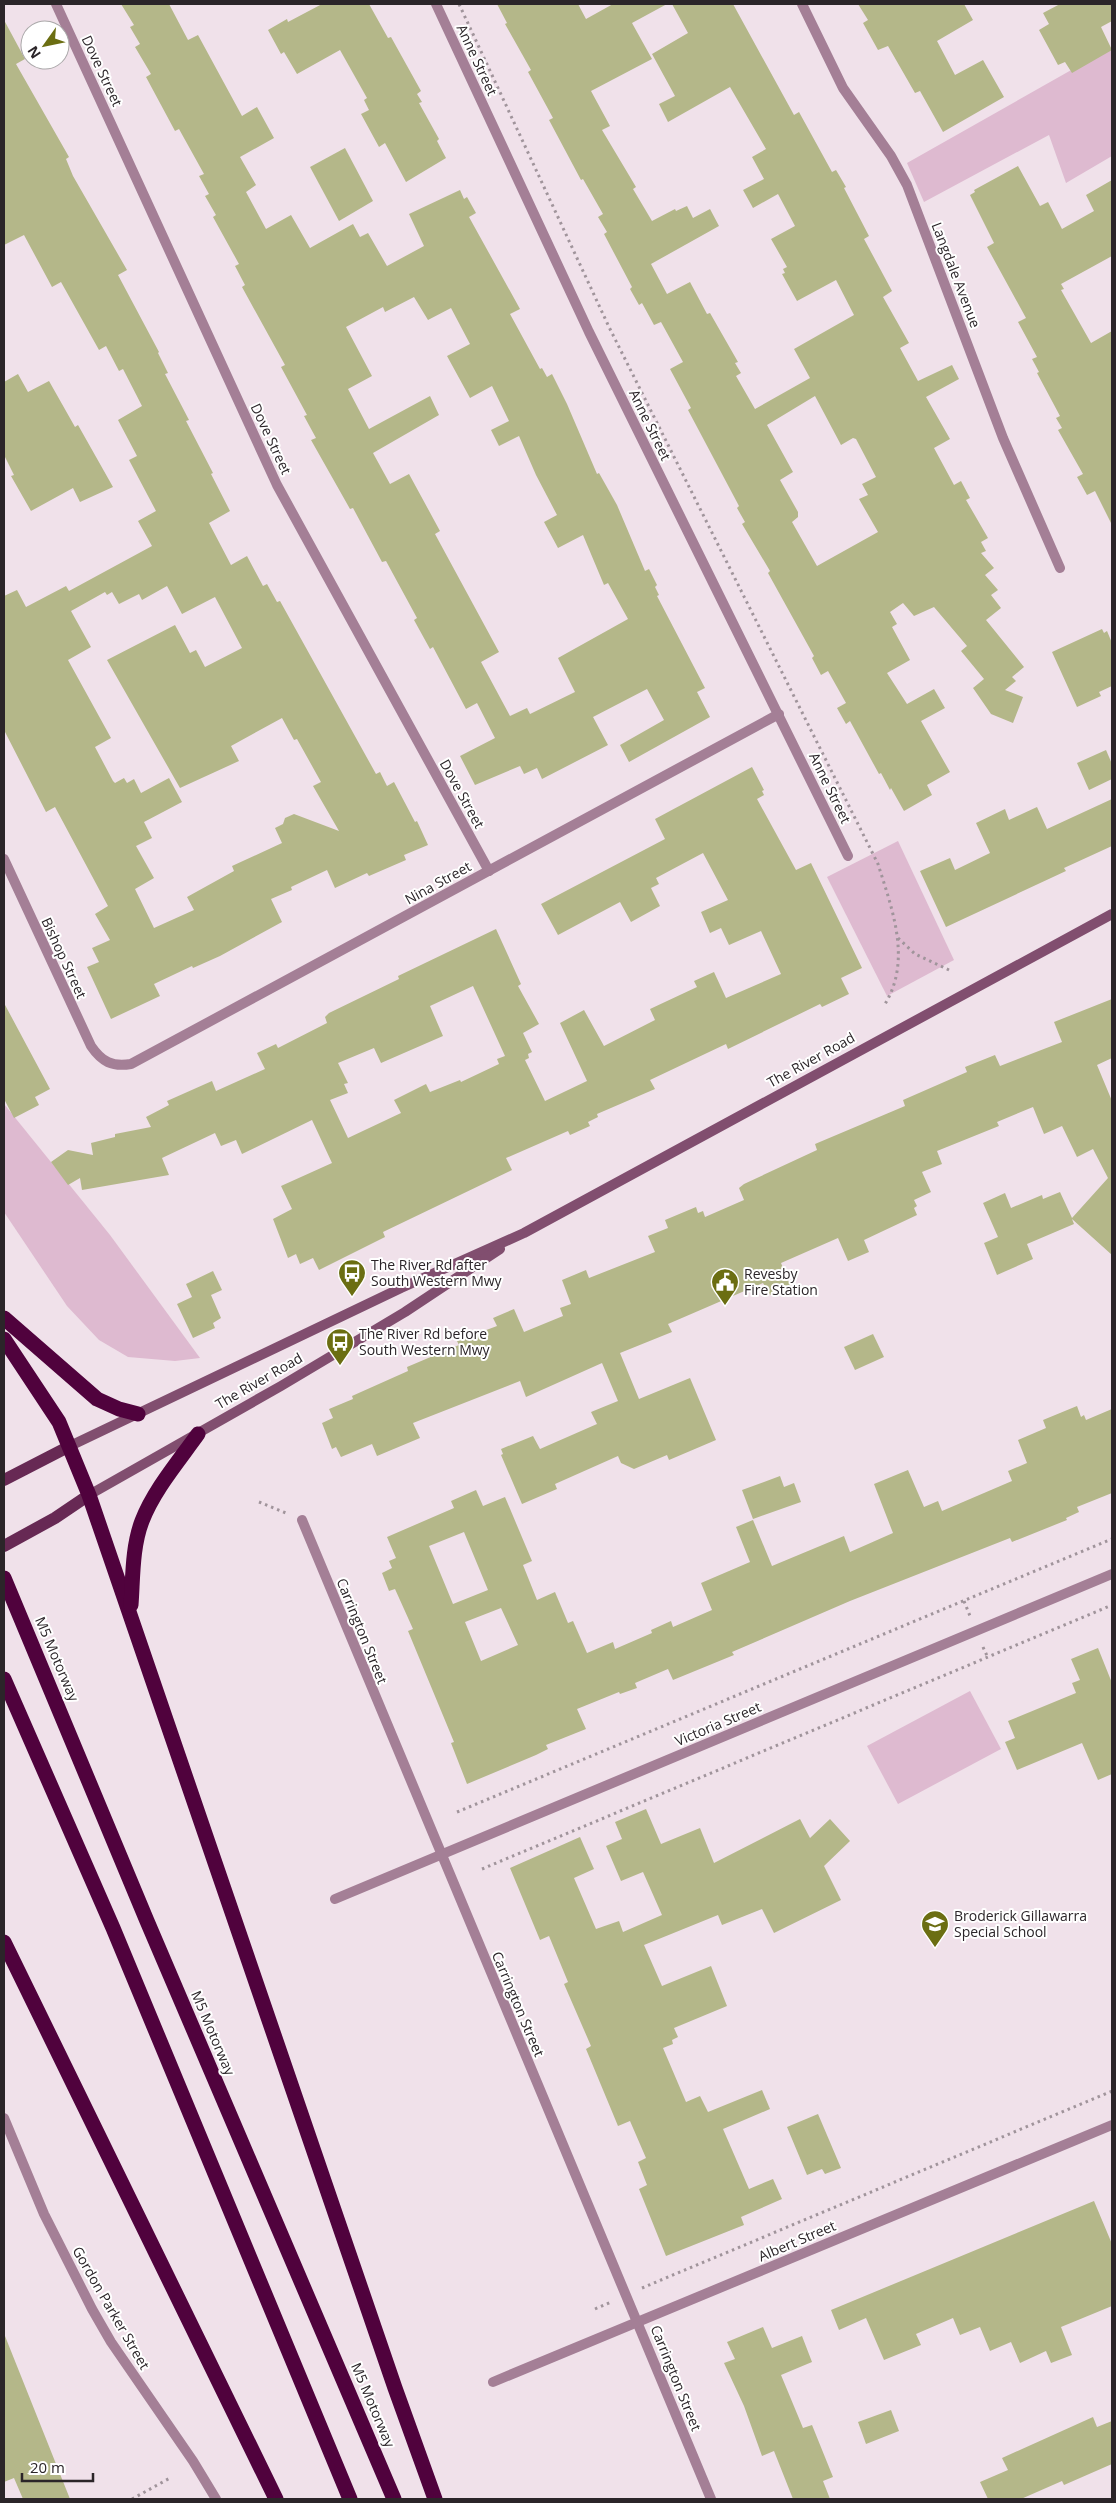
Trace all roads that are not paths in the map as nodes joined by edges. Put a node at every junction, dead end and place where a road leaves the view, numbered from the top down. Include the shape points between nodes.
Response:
1 (56, 4) edge
2 (436, 4) edge
3 (802, 4) edge
4 (1060, 568) dead end
5 (779, 714) junction
6 (848, 856) dead end
7 (4, 859) edge
8 (489, 871) junction
9 (1112, 914) edge
10 (108, 1064) joint
11 (524, 1233) junction
12 (4, 1318) edge
13 (4, 1339) edge
14 (138, 1414) junction
15 (198, 1434) junction
16 (70, 1446) junction
17 (4, 1480) edge
18 (89, 1495) junction
19 (302, 1520) road end
20 (4, 1546) edge
21 (1112, 1574) edge
22 (4, 1578) edge
23 (131, 1612) junction
24 (4, 1679) edge
25 (440, 1855) junction
26 (335, 1899) dead end
27 (4, 1942) edge
28 (4, 2118) edge
29 (1112, 2125) edge
30 (638, 2322) junction
31 (493, 2382) dead end
32 (213, 2498) edge
33 (276, 2499) edge
34 (350, 2499) edge
35 (394, 2499) edge
36 (435, 2499) edge
37 (711, 2499) edge

1 - 8 street, Dove Street via 277,485
2 - 5 street, Anne Street via 589,332
3 - 4 street, Langdale Avenue via 843,88 891,156 907,185 1003,438
5 - 6 street, Anne Street
5 - 8 street, Nina Street
7 - 10 street, Bishop Street via 85,1036 98,1057
8 - 10 street, Nina Street via 144,1059 125,1065
9 - 11 main road, The River Road
11 - 14 main road, The River Road
11 - 15 main road, The River Road via 405,1312
12 - 14 highway via 97,1399
13 - 16 highway via 54,1412
14 - 16 main road, The River Road
15 - 18 main road, The River Road
15 - 23 highway via 154,1496 142,1521 137,1538
16 - 17 main road, The River Road
16 - 18 highway
18 - 20 main road, The River Road
18 - 23 highway
19 - 25 street, Carrington Street
21 - 25 street, Victoria Street
22 - 35 highway, M5 Motorway
23 - 36 highway via 394,2388
24 - 34 highway via 113,1928
25 - 26 street, Victoria Street
25 - 30 street, Carrington Street
27 - 33 highway
28 - 32 street, Gordon Parker Street via 44,2214 92,2308 111,2342 188,2454
29 - 30 street, Albert Street
30 - 31 street, Albert Street
30 - 37 street, Carrington Street

